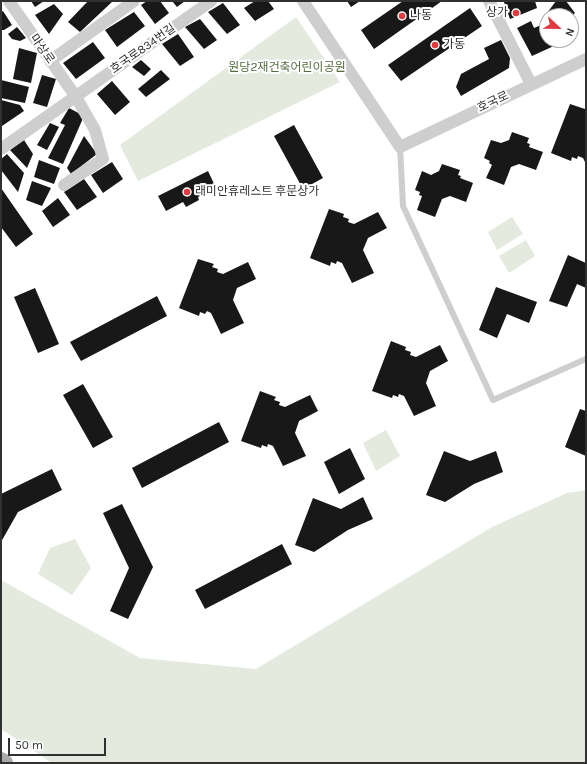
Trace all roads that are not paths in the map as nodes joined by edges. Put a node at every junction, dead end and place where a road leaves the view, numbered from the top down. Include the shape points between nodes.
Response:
1 (9, 1) edge
2 (134, 1) edge
3 (211, 1) edge
4 (303, 1) edge
5 (489, 1) edge
6 (586, 59) edge
7 (50, 61) junction
8 (531, 84) junction
9 (76, 97) junction
10 (400, 147) junction
11 (1, 149) edge
12 (64, 185) dead end
13 (586, 360) edge
14 (1, 761) edge
15 (4, 763) edge

1 - 7 street, 마상로
2 - 7 street
3 - 9 street, 호국로834번길
4 - 10 street
5 - 8 street
6 - 8 street, 호국로
7 - 9 street, 마상로
8 - 10 street, 호국로
9 - 11 street, 호국로834번길
9 - 12 street via 95,130 103,159
10 - 13 lane via 403,206 493,400
14 - 15 main road

